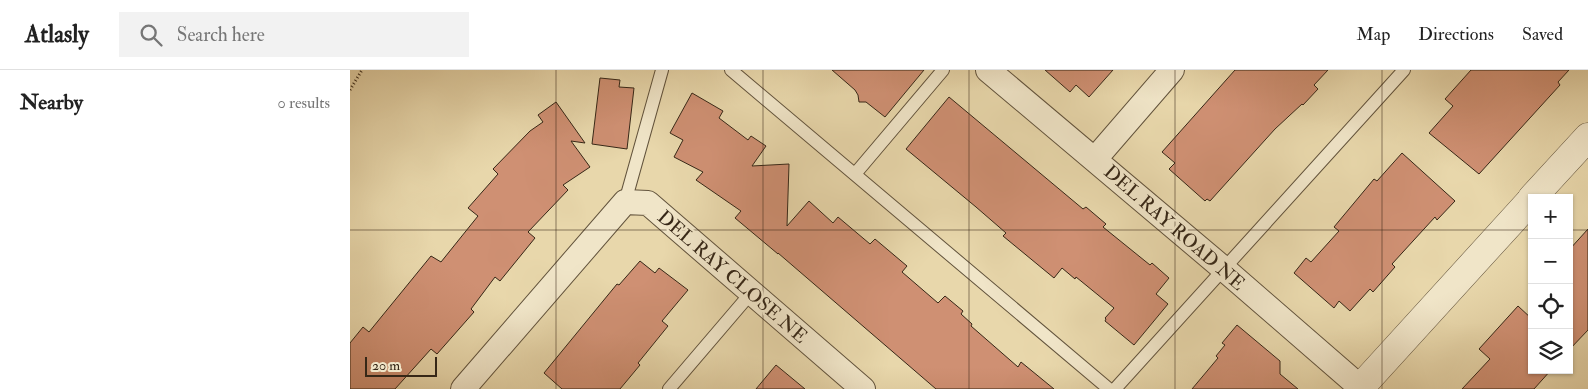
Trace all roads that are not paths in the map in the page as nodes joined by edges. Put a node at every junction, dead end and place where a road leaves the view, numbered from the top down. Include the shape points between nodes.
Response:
1 (662, 70) edge
2 (731, 70) edge
3 (943, 70) edge
4 (988, 70) edge
5 (1172, 70) edge
6 (1404, 70) edge
7 (1588, 137) edge
8 (1095, 159) junction
9 (855, 174) junction
10 (1536, 194) edge
11 (625, 202) junction
12 (1528, 202) edge
13 (1224, 269) junction
14 (751, 293) junction
15 (1359, 388) edge
16 (463, 389) edge
17 (669, 389) edge
18 (863, 389) edge
19 (1109, 389) edge
20 (1115, 389) edge

1 - 11 lane
2 - 9 lane
3 - 9 lane
4 - 8 street, DEL RAY ROAD NE
5 - 8 street
6 - 13 lane
7 - 10 street
8 - 13 street, DEL RAY ROAD NE
9 - 19 lane
11 - 14 street, DEL RAY CLOSE NE via 648,203
11 - 16 street
12 - 15 street
13 - 15 street, DEL RAY ROAD NE
13 - 20 lane
14 - 17 lane
14 - 18 street, DEL RAY CLOSE NE

